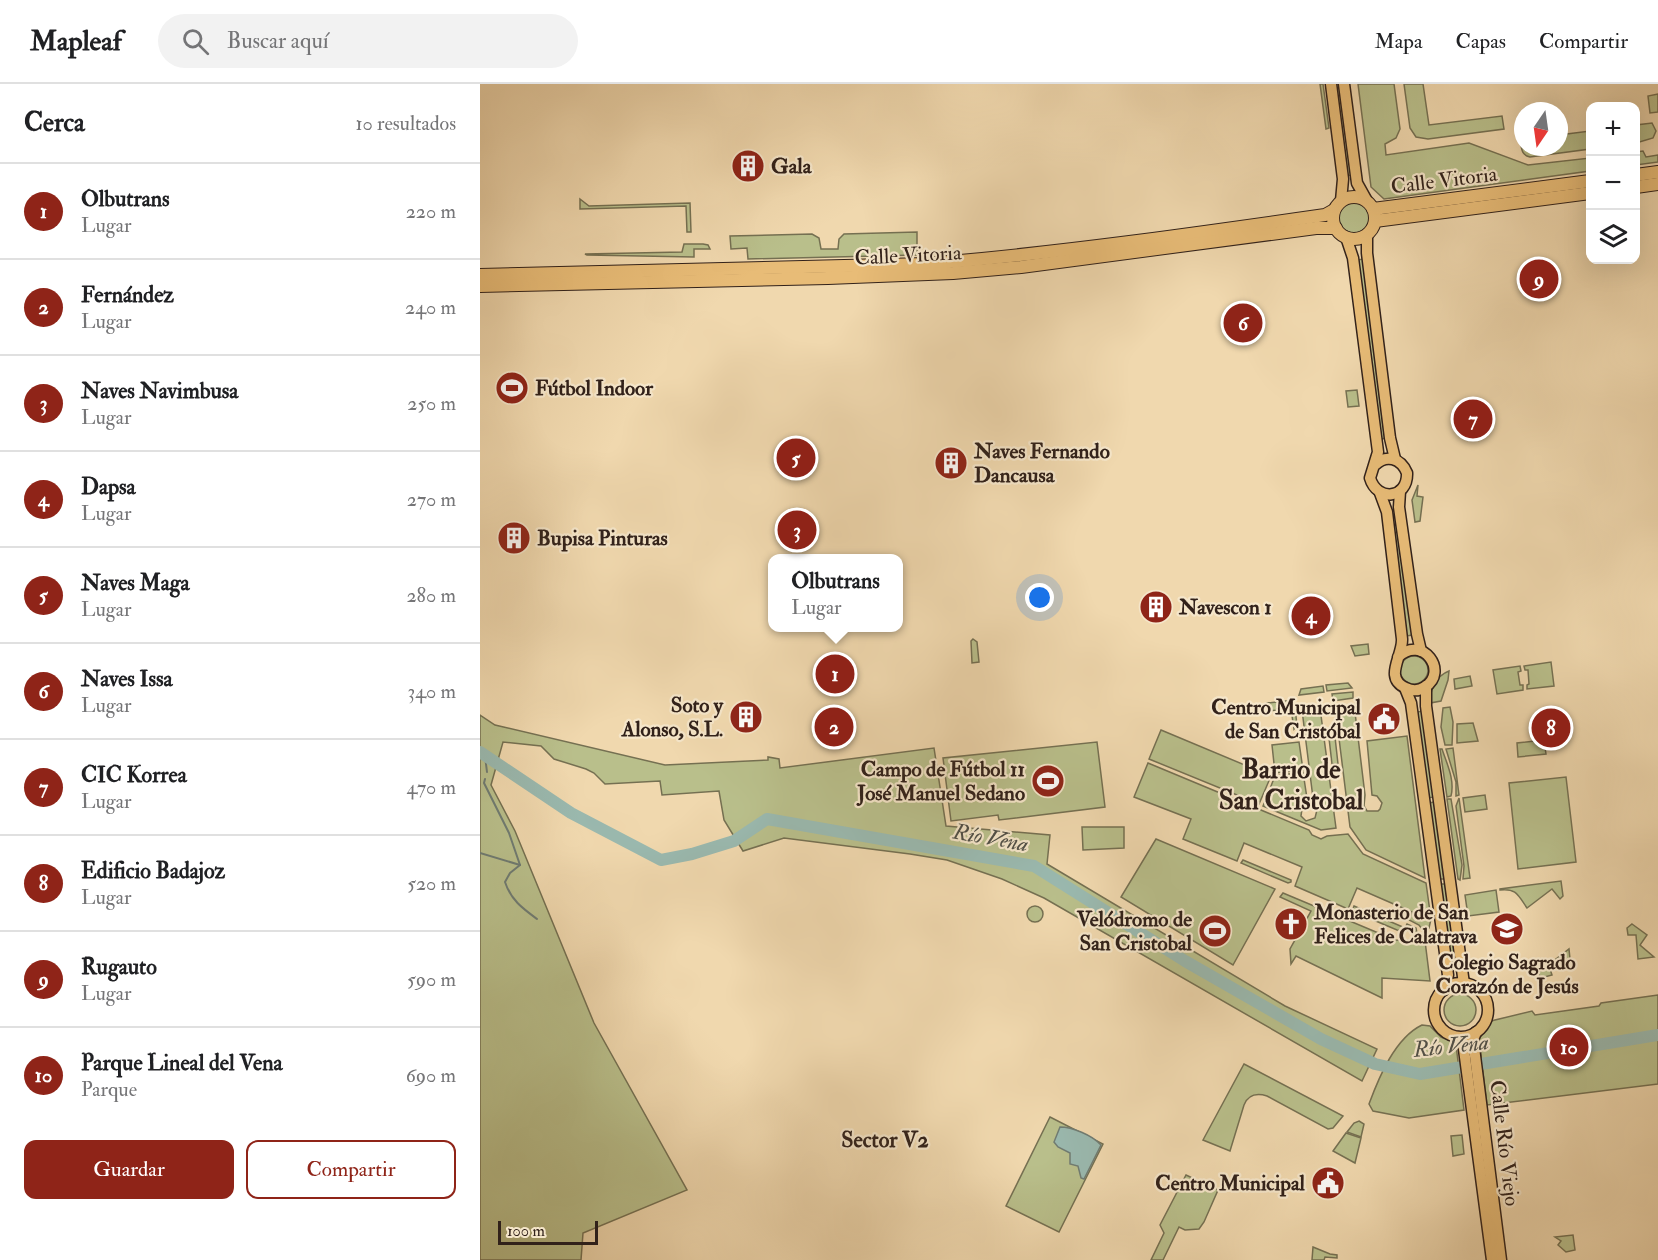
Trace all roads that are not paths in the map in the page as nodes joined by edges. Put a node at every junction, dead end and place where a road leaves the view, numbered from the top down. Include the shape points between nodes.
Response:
1 (1331, 84) edge
2 (1344, 84) edge
3 (1658, 172) edge
4 (1640, 174) edge
5 (1586, 182) edge
6 (1658, 184) edge
7 (1640, 186) edge
8 (1586, 193) edge
9 (1337, 206) junction
10 (1372, 210) junction
11 (1336, 228) junction
12 (1367, 234) junction
13 (1346, 237) junction
14 (979, 259) junction
15 (898, 265) junction
16 (480, 270) edge
17 (537, 273) junction
18 (480, 275) edge
19 (914, 276) junction
20 (480, 288) edge
21 (1395, 459) junction
22 (1375, 465) junction
23 (1400, 491) junction
24 (1380, 493) junction
25 (1421, 651) junction
26 (1398, 657) junction
27 (1426, 686) junction
28 (1405, 688) junction
29 (1464, 984) junction
30 (1444, 990) junction
31 (1476, 1032) junction
32 (1458, 1037) junction
33 (1470, 1056) junction
34 (1474, 1086) junction
35 (1492, 1260) edge
36 (1501, 1260) edge

1 - 9 main road via 1343,178
2 - 10 main road via 1357,183
3 - 4 highway
5 - 10 highway, Calle Vitoria
6 - 7 highway
8 - 10 highway, Calle Vitoria
9 - 10 highway via 1354,196
9 - 11 highway via 1333,220
9 - 14 highway, Calle Vitoria via 1325,215
10 - 12 highway
11 - 13 highway
11 - 19 highway, Calle Vitoria
12 - 13 highway
12 - 21 main road
13 - 22 main road via 1353,258 1377,442
14 - 15 highway, Calle Vitoria
14 - 19 highway via 969,264 920,270
15 - 17 highway, Calle Vitoria
15 - 19 highway
16 - 17 highway via 523,269
17 - 18 highway, Calle Vitoria
19 - 20 highway, Calle Vitoria
21 - 22 main road via 1384,459
21 - 23 main road via 1407,473
22 - 24 main road via 1370,478
23 - 24 main road via 1391,495
23 - 25 main road via 1399,507
24 - 26 main road via 1387,512 1402,639
25 - 26 main road via 1409,650
25 - 27 main road via 1431,658 1434,668 1432,680
26 - 28 main road via 1394,674
27 - 28 main road
27 - 29 main road
28 - 30 main road via 1411,703 1448,975
29 - 30 main road
29 - 31 main road via 1476,988 1485,1000 1486,1018
30 - 32 main road via 1435,1003 1436,1021 1444,1031
31 - 32 main road
31 - 33 main road, Calle Río Viejo
32 - 33 main road, Calle Río Viejo
33 - 34 main road, Calle Río Viejo
34 - 35 main road, Calle Río Viejo
34 - 36 main road, Calle Río Viejo

